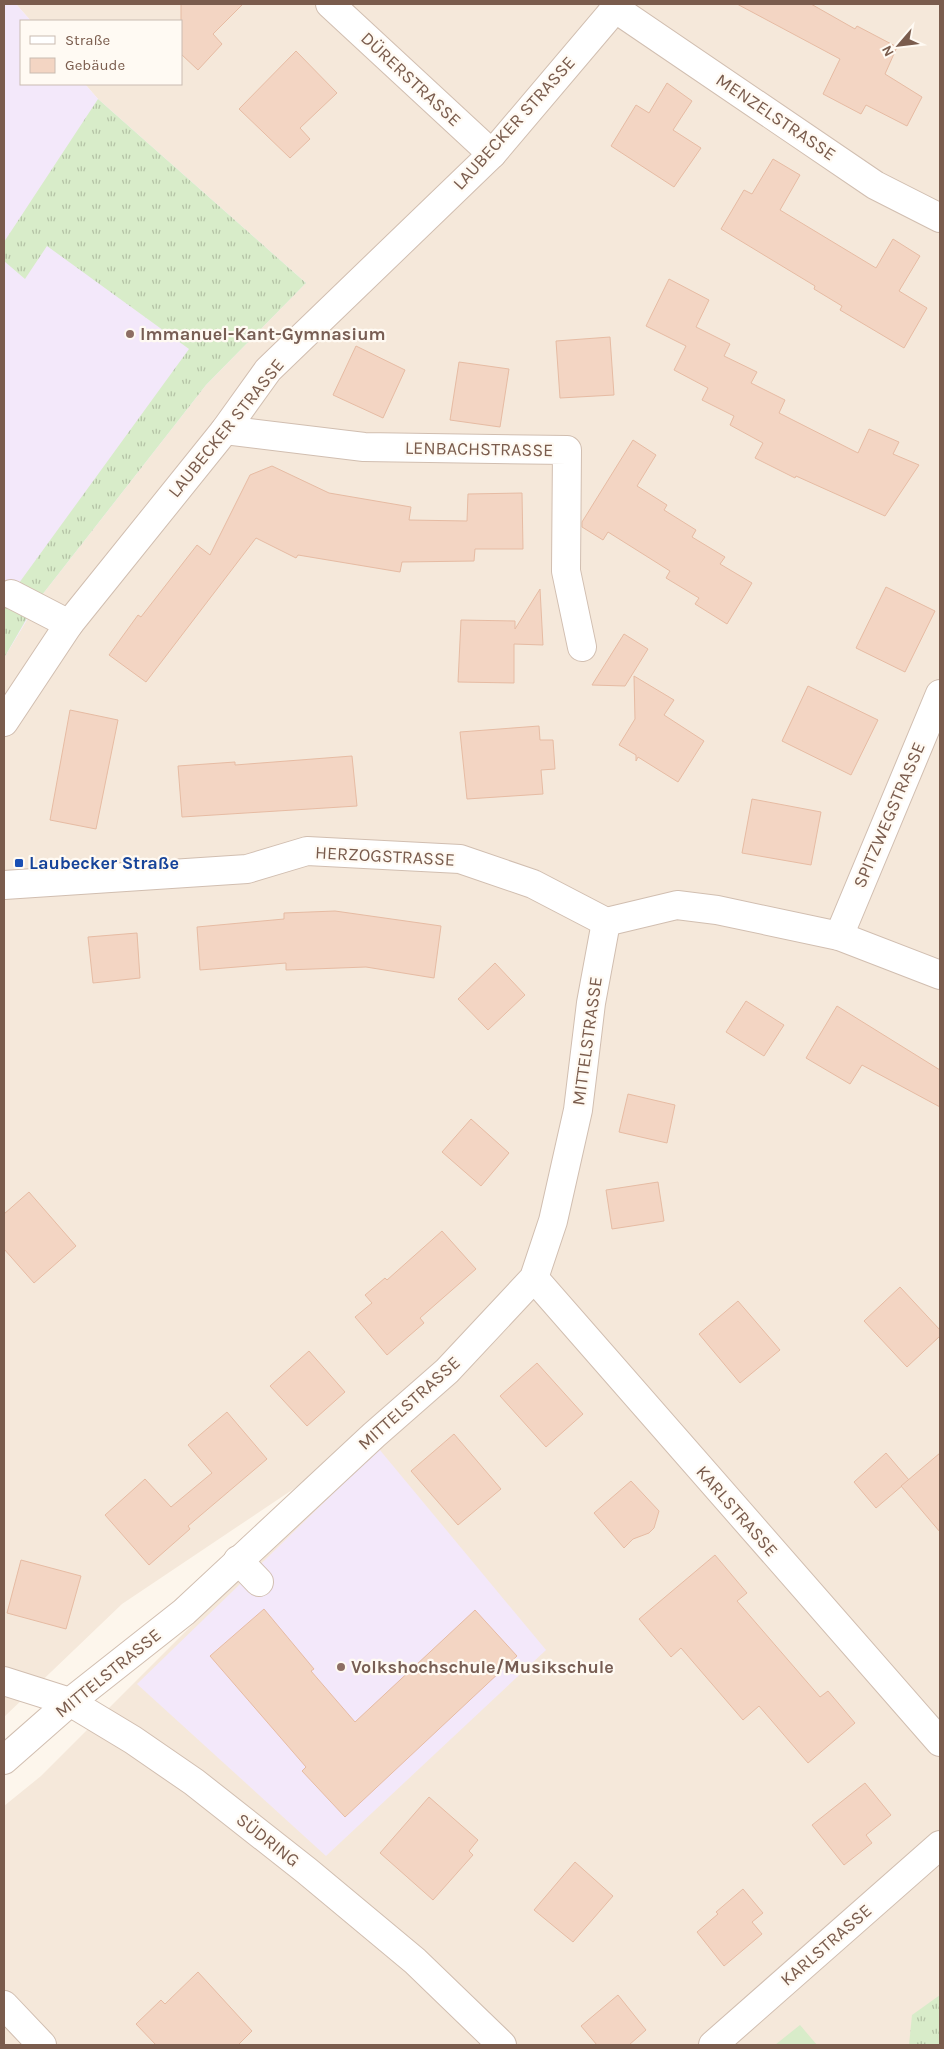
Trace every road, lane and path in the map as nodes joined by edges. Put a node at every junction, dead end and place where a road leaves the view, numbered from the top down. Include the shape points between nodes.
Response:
1 (330, 4) edge
2 (618, 6) edge
3 (492, 154) junction
4 (940, 218) edge
5 (225, 430) junction
6 (11, 594) dead end
7 (69, 624) junction
8 (582, 647) dead end
9 (940, 694) edge
10 (4, 722) edge
11 (4, 885) edge
12 (606, 922) junction
13 (838, 936) junction
14 (940, 975) edge
15 (534, 1278) junction
16 (238, 1560) junction
17 (259, 1582) dead end
18 (4, 1681) edge
19 (70, 1702) junction
20 (940, 1742) edge
21 (4, 1760) edge
22 (940, 1845) edge
23 (4, 2005) edge
24 (42, 2045) edge
25 (502, 2045) edge
26 (712, 2045) edge

1 - 3 street, DÜRERSTRASSE
2 - 3 street, LAUBECKER STRASSE
2 - 4 street, MENZELSTRASSE via 875,185
3 - 5 street, LAUBECKER STRASSE via 268,370
5 - 7 street, LAUBECKER STRASSE
5 - 8 street, LENBACHSTRASSE via 364,447 567,450 566,571
6 - 7 street
7 - 10 street, LAUBECKER STRASSE
9 - 13 street, SPITZWEGSTRASSE
11 - 12 street, HERZOGSTRASSE via 247,869 307,851 460,859 533,884
12 - 13 street via 676,904
12 - 15 street, MITTELSTRASSE via 591,1003 578,1110 553,1221
13 - 14 street
15 - 16 street, MITTELSTRASSE via 447,1371
15 - 20 street, KARLSTRASSE
16 - 17 street
16 - 19 street, MITTELSTRASSE via 184,1612
18 - 19 street, SÜDRING
19 - 21 street, MITTELSTRASSE
19 - 25 street, SÜDRING via 194,1782 307,1871 415,1961
22 - 26 street, KARLSTRASSE
23 - 24 street

